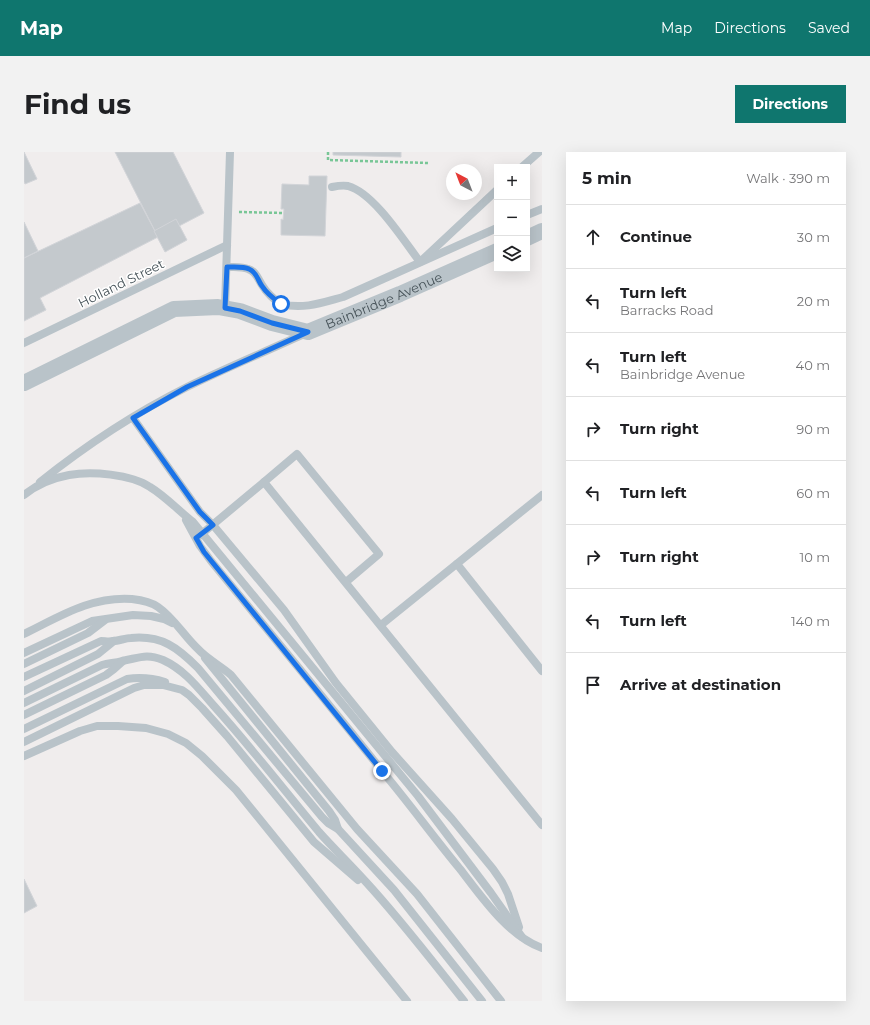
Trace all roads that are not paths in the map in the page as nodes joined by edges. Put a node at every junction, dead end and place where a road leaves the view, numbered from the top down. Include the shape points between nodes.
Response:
1 (230, 152) edge
2 (539, 152) edge
3 (525, 164) edge
4 (332, 187) dead end
5 (494, 193) edge
6 (542, 208) edge
7 (530, 214) edge
8 (494, 229) edge
9 (542, 231) edge
10 (530, 237) edge
11 (228, 245) junction
12 (494, 252) edge
13 (420, 262) junction
14 (227, 267) junction
15 (225, 308) junction
16 (308, 332) junction
17 (24, 343) edge
18 (24, 383) edge
19 (133, 418) junction
20 (264, 482) junction
21 (33, 488) junction
22 (24, 495) edge
23 (540, 499) edge
24 (213, 525) junction
25 (199, 536) junction
26 (456, 564) junction
27 (346, 582) junction
28 (105, 620) junction
29 (177, 625) junction
30 (381, 625) junction
31 (24, 634) edge
32 (114, 641) junction
33 (198, 650) junction
34 (24, 653) edge
35 (123, 661) junction
36 (24, 664) edge
37 (542, 671) edge
38 (24, 677) edge
39 (24, 690) edge
40 (182, 690) junction
41 (24, 703) edge
42 (24, 715) edge
43 (24, 729) edge
44 (24, 742) edge
45 (24, 756) edge
46 (542, 825) edge
47 (338, 829) junction
48 (376, 893) junction
49 (522, 937) junction
50 (542, 948) edge
51 (407, 1001) edge
52 (464, 1001) edge
53 (482, 1001) edge
54 (501, 1001) edge

1 - 11 lane
2 - 3 lane
4 - 13 lane via 348,186 363,194 376,206
5 - 13 lane
6 - 7 lane
8 - 13 lane
9 - 10 street
11 - 14 lane
11 - 17 lane, Holland Street
12 - 16 street, Bainbridge Avenue
13 - 14 lane via 344,297 306,306 281,304 248,268
14 - 15 lane
15 - 16 street
15 - 18 street via 174,309
16 - 19 lane via 187,387
19 - 21 lane via 69,459
19 - 24 lane via 200,512
20 - 24 lane
20 - 27 lane
20 - 27 lane via 297,454 379,554
21 - 22 lane
21 - 25 lane via 68,475 93,474 133,479 150,486 183,514
23 - 26 lane
24 - 25 lane
24 - 49 lane via 288,616 392,752 493,869 508,894
25 - 49 lane via 418,796 492,892
25 - 49 lane via 211,562 484,899 502,920
26 - 30 lane
26 - 37 lane
27 - 30 lane
28 - 29 lane via 118,616 151,616
28 - 34 lane via 82,624
28 - 36 lane via 88,633
29 - 31 lane via 158,606 142,600 119,598 94,602
29 - 33 lane
30 - 46 lane
32 - 38 lane via 93,644
32 - 39 lane via 98,654
32 - 47 lane via 141,637 156,638 184,654 322,817
33 - 47 lane via 329,811
33 - 54 lane via 231,675 357,829 417,894
35 - 41 lane via 102,665
35 - 42 lane via 106,675
35 - 48 lane via 148,656 162,660 185,674 235,729 320,832
40 - 43 lane via 152,678 127,679
40 - 44 lane via 163,685 134,688
40 - 48 lane via 212,719 314,842
45 - 51 lane via 80,730 97,726 146,728 168,734 186,743 236,790
47 - 53 lane via 394,890
48 - 52 lane
49 - 50 lane

